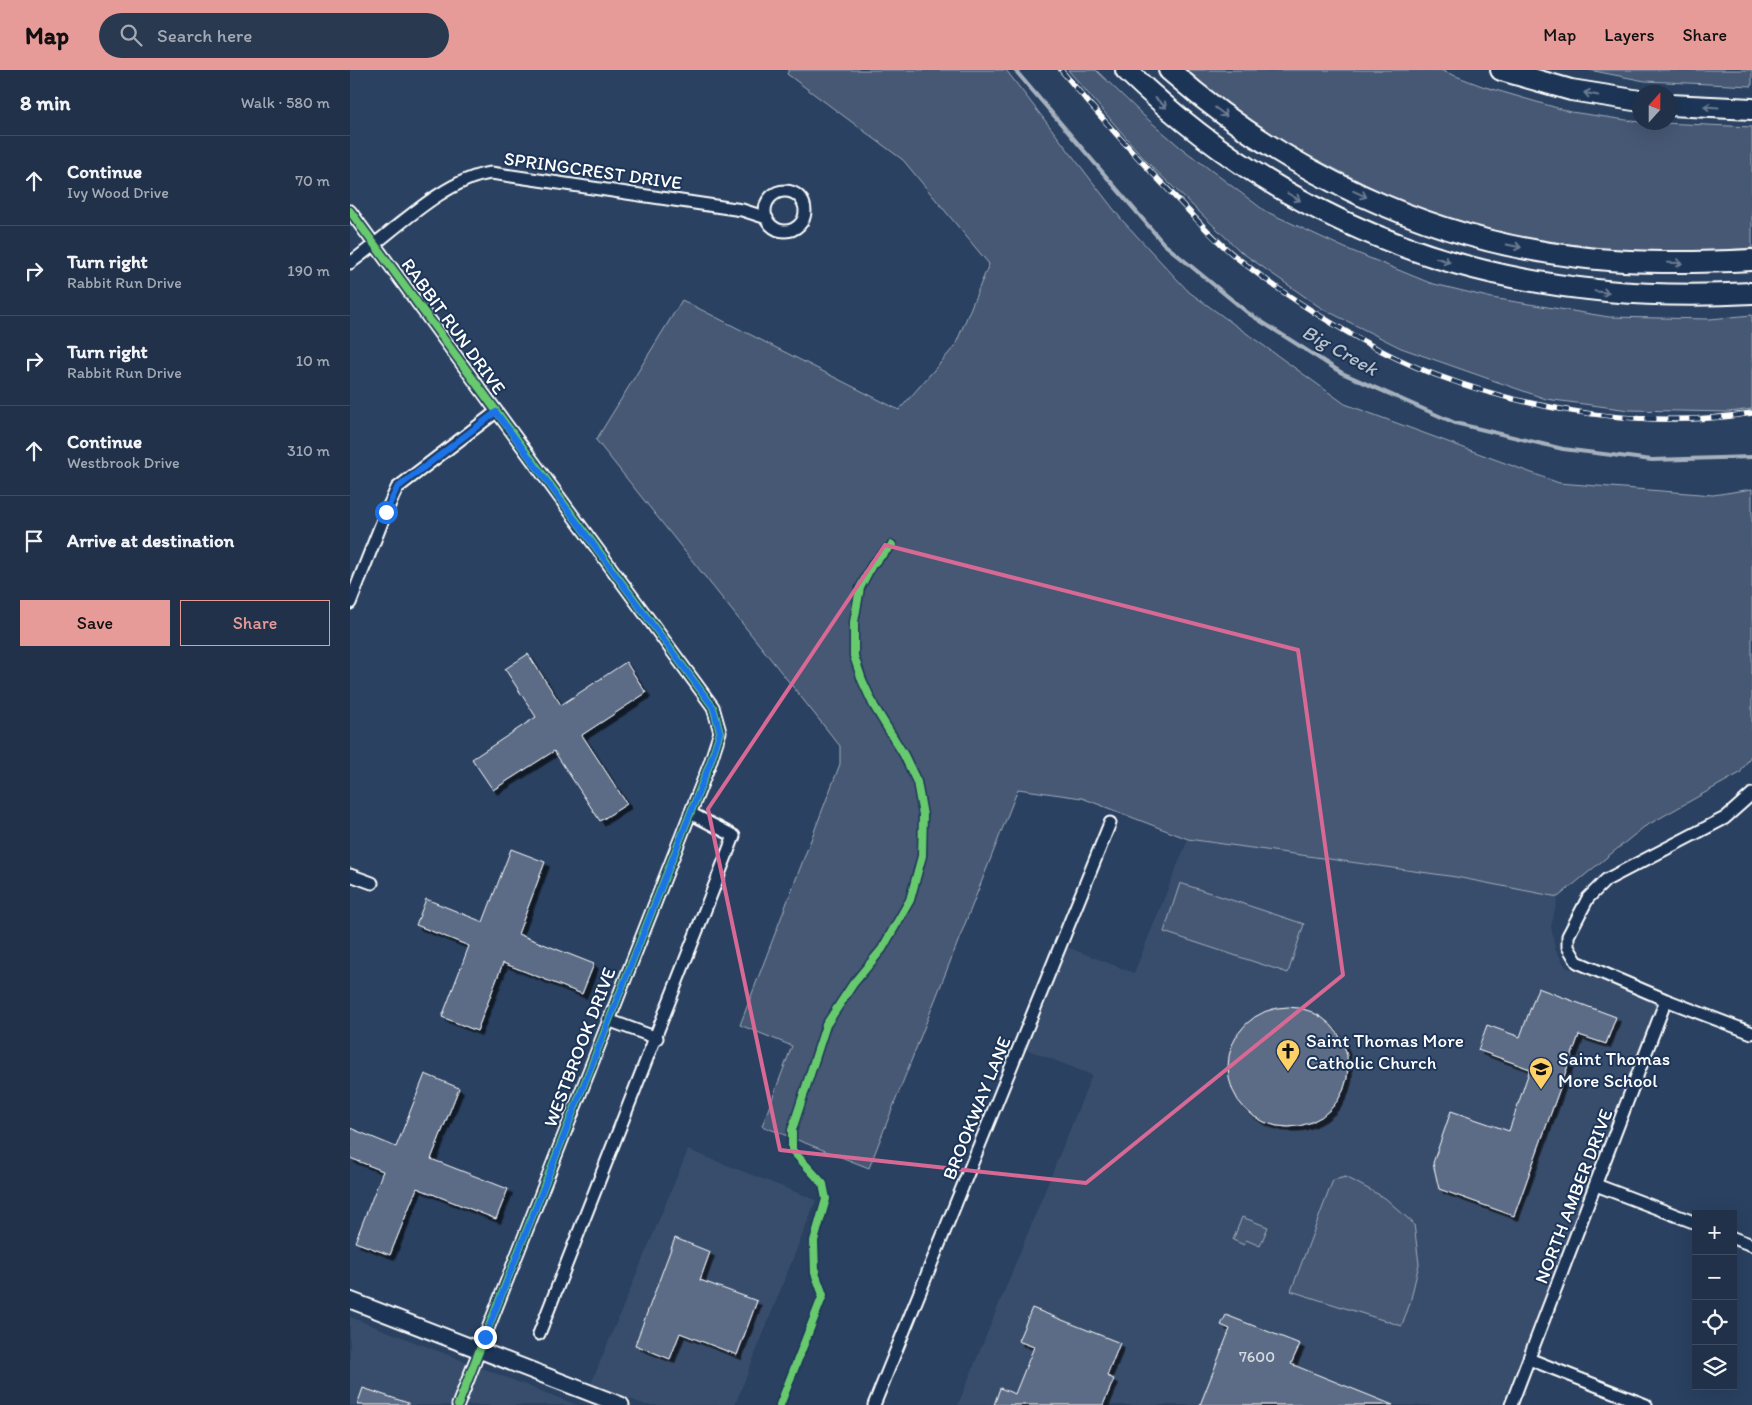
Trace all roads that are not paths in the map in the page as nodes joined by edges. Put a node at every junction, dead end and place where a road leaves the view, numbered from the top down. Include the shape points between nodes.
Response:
1 (1126, 70) edge
2 (1169, 70) edge
3 (1500, 70) edge
4 (1632, 100) edge
5 (1677, 105) edge
6 (1752, 109) edge
7 (350, 211) edge
8 (767, 218) dead end
9 (375, 245) junction
10 (1752, 260) edge
11 (350, 263) edge
12 (1752, 293) edge
13 (496, 412) junction
14 (350, 603) edge
15 (712, 757) joint
16 (1752, 794) edge
17 (690, 814) junction
18 (1110, 823) dead end
19 (350, 875) edge
20 (372, 883) dead end
21 (1666, 1000) junction
22 (608, 1020) junction
23 (1752, 1033) edge
24 (657, 1038) junction
25 (1596, 1185) junction
26 (1692, 1221) edge
27 (1737, 1239) edge
28 (1752, 1245) edge
29 (350, 1300) edge
30 (539, 1334) dead end
31 (480, 1349) junction
32 (1529, 1359) junction
33 (458, 1405) edge
34 (621, 1405) edge
35 (874, 1405) edge
36 (1511, 1405) edge
37 (1646, 1405) edge

1 -> 12 highway via 1175,116 1245,167 1321,211 1396,245 1499,276 1572,289 1664,295
2 -> 10 highway via 1229,118 1300,163 1374,201 1450,230 1525,248 1602,260 1682,263
4 -> 3 highway via 1571,90
6 -> 5 highway
7 - 9 street, RABBIT RUN DRIVE
8 - 9 street, SPRINGCREST DRIVE via 742,210 491,173 476,175 450,187
9 - 11 street, SPRINGCREST DRIVE
9 - 13 street, RABBIT RUN DRIVE
13 - 14 street via 397,488
13 - 15 street, RABBIT RUN DRIVE via 713,707 720,732
15 - 17 street, WESTBROOK DRIVE
16 - 21 street via 1724,818 1606,880 1588,898 1568,936 1568,947 1577,962
17 - 22 street, WESTBROOK DRIVE
17 - 24 street via 734,836
18 - 35 street, BROOKWAY LANE
19 - 20 street
21 - 23 street
21 - 25 street, NORTH AMBER DRIVE
22 - 24 street
22 - 31 street, WESTBROOK DRIVE
24 - 30 street
25 - 26 street
25 - 32 street, NORTH AMBER DRIVE
27 - 28 street
29 - 31 main road
31 - 33 street, WESTBROOK DRIVE
31 - 34 main road
32 - 36 street, NORTH AMBER DRIVE
32 - 37 street

